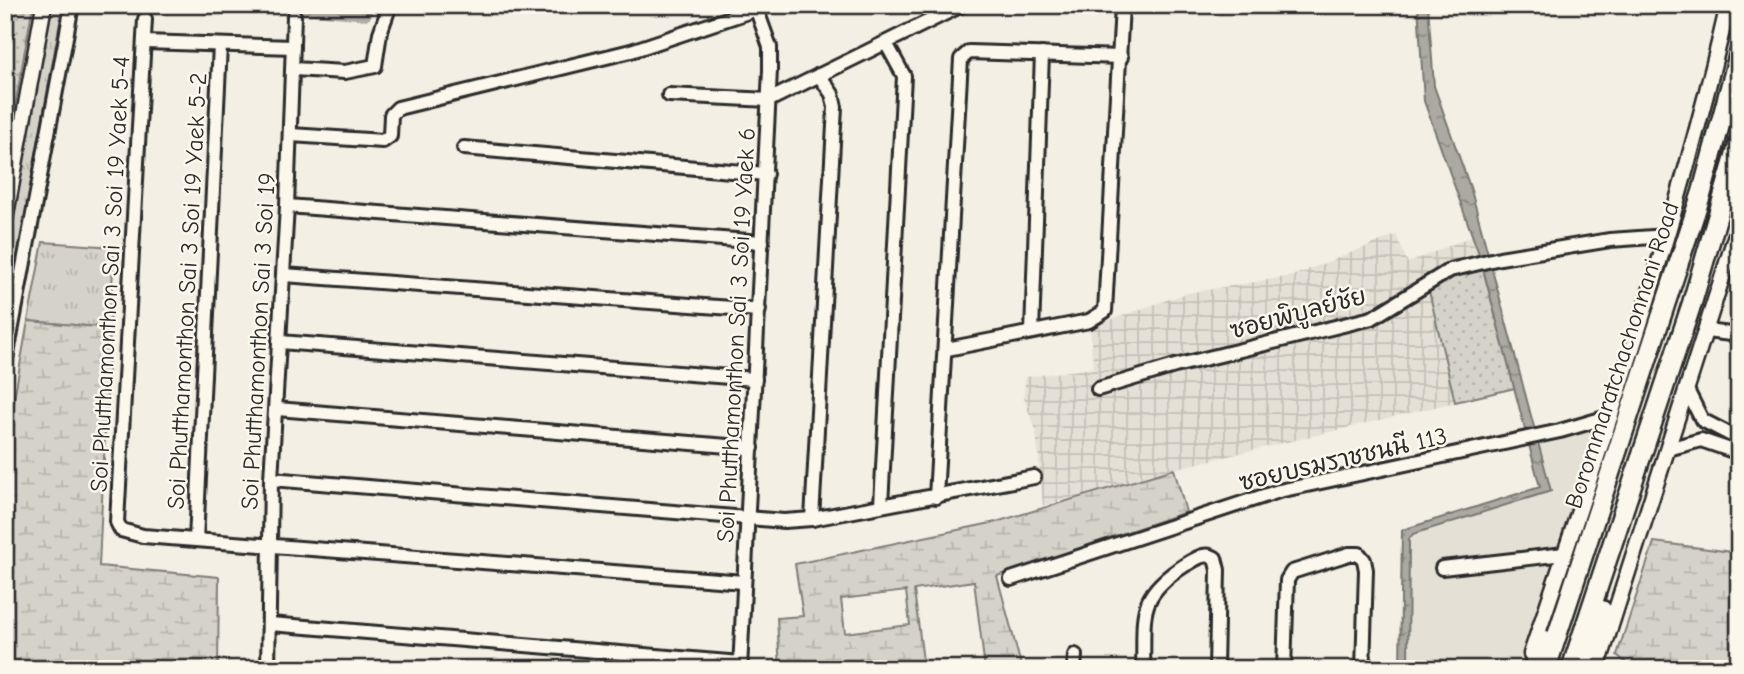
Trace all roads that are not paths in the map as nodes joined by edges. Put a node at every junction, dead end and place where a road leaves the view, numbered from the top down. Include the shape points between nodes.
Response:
1 (44, 5) edge
2 (72, 5) edge
3 (390, 5) edge
4 (962, 5) edge
5 (1728, 5) edge
6 (1122, 6) edge
7 (760, 7) edge
8 (294, 16) dead end
9 (145, 19) dead end
10 (145, 42) junction
11 (886, 43) junction
12 (220, 44) junction
13 (293, 47) junction
14 (1042, 54) junction
15 (1739, 54) edge
16 (1121, 57) junction
17 (293, 69) junction
18 (819, 75) junction
19 (669, 95) dead end
20 (769, 100) junction
21 (291, 135) junction
22 (1739, 143) edge
23 (464, 149) dead end
24 (766, 174) junction
25 (287, 206) junction
26 (5, 220) edge
27 (1739, 225) edge
28 (1667, 236) junction
29 (762, 242) junction
30 (284, 275) junction
31 (759, 310) junction
32 (1706, 331) junction
33 (1032, 332) junction
34 (1739, 335) edge
35 (280, 342) junction
36 (947, 349) junction
37 (5, 364) edge
38 (755, 379) junction
39 (1098, 389) dead end
40 (1687, 390) junction
41 (277, 409) junction
42 (1608, 417) junction
43 (1734, 435) edge
44 (1724, 446) junction
45 (752, 448) junction
46 (1668, 449) junction
47 (1739, 453) edge
48 (1034, 477) dead end
49 (271, 479) junction
50 (936, 496) junction
51 (881, 505) junction
52 (748, 516) junction
53 (1622, 517) junction
54 (812, 519) junction
55 (196, 540) junction
56 (1587, 541) junction
57 (268, 546) junction
58 (1564, 554) junction
59 (1441, 568) dead end
60 (1011, 579) dead end
61 (744, 583) junction
62 (270, 624) junction
63 (1075, 655) dead end
64 (741, 666) edge
65 (268, 669) edge
66 (1074, 669) edge
67 (1143, 669) edge
68 (1216, 669) edge
69 (1284, 669) edge
70 (1363, 669) edge
71 (1526, 669) edge
72 (1532, 669) edge
73 (1546, 669) edge
74 (1572, 669) edge
75 (1589, 669) edge
76 (1597, 669) edge

1 - 26 main road
2 - 37 street
3 - 17 street via 375,66 345,72
4 - 11 street
5 - 28 main road
6 - 16 street
7 - 20 street, Soi Phutthamonthon Sai 3 Soi 19 Yaek 6 via 770,47
7 - 21 street via 632,51 398,108 391,115 390,136 383,141
8 - 13 street, Soi Phutthamonthon Sai 3 Soi 19
9 - 10 street, Soi Phutthamonthon Sai 3 Soi 19 Yaek 5-4
10 - 12 street
10 - 55 street, Soi Phutthamonthon Sai 3 Soi 19 Yaek 5-4 via 117,522 130,534
11 - 18 street
11 - 51 street via 904,76
12 - 13 street
12 - 55 street, Soi Phutthamonthon Sai 3 Soi 19 Yaek 5-2
13 - 17 street, Soi Phutthamonthon Sai 3 Soi 19
14 - 16 street
14 - 33 street
14 - 36 street via 963,54
15 - 56 highway, Borommaratchachonnani Road via 1702,192
16 - 33 street via 1105,310 1088,321
17 - 21 street, Soi Phutthamonthon Sai 3 Soi 19
18 - 20 street
18 - 54 street via 835,107
19 - 20 street
20 - 24 street, Soi Phutthamonthon Sai 3 Soi 19 Yaek 6
21 - 25 street, Soi Phutthamonthon Sai 3 Soi 19
22 - 53 highway, Borommaratchachonnani Road
23 - 24 street
24 - 29 street, Soi Phutthamonthon Sai 3 Soi 19 Yaek 6
25 - 29 street
25 - 30 street, Soi Phutthamonthon Sai 3 Soi 19
27 - 32 main road
28 - 39 street, ซอยพิบูลย์ชัย via 1611,240 1472,265 1440,275 1361,322
28 - 42 main road
29 - 31 street, Soi Phutthamonthon Sai 3 Soi 19 Yaek 6
30 - 31 street
30 - 35 street, Soi Phutthamonthon Sai 3 Soi 19
31 - 38 street, Soi Phutthamonthon Sai 3 Soi 19 Yaek 6
32 - 34 street
32 - 40 main road
33 - 36 street
35 - 38 street
35 - 41 street, Soi Phutthamonthon Sai 3 Soi 19
36 - 50 street
38 - 45 street, Soi Phutthamonthon Sai 3 Soi 19 Yaek 6
40 - 43 street via 1702,420
40 - 46 main road
41 - 45 street
41 - 49 street, Soi Phutthamonthon Sai 3 Soi 19
42 - 58 main road
42 - 60 street, ซอยบรมราชชนนี 113 via 1279,491
43 - 44 street
44 - 46 street via 1701,440
44 - 47 street
45 - 52 street, Soi Phutthamonthon Sai 3 Soi 19 Yaek 6
46 - 76 main road
48 - 50 street
49 - 52 street
49 - 57 street, Soi Phutthamonthon Sai 3 Soi 19
50 - 51 street
51 - 54 street
52 - 54 street
52 - 61 street, Soi Phutthamonthon Sai 3 Soi 19 Yaek 6
53 - 74 highway, Borommaratchachonnani Road
53 - 75 highway
55 - 57 street
56 - 72 highway
56 - 73 highway, Borommaratchachonnani Road
57 - 61 street
57 - 62 street, Soi Phutthamonthon Sai 3 Soi 19
58 - 59 street
58 - 71 main road
61 - 64 street, Soi Phutthamonthon Sai 3 Soi 19 Yaek 6
62 - 64 street
62 - 65 street, Soi Phutthamonthon Sai 3 Soi 19
63 - 66 street
67 - 68 street via 1146,606 1151,593 1176,571 1209,555 1218,569
69 - 70 street via 1287,580 1292,572 1349,554 1359,554 1366,569

